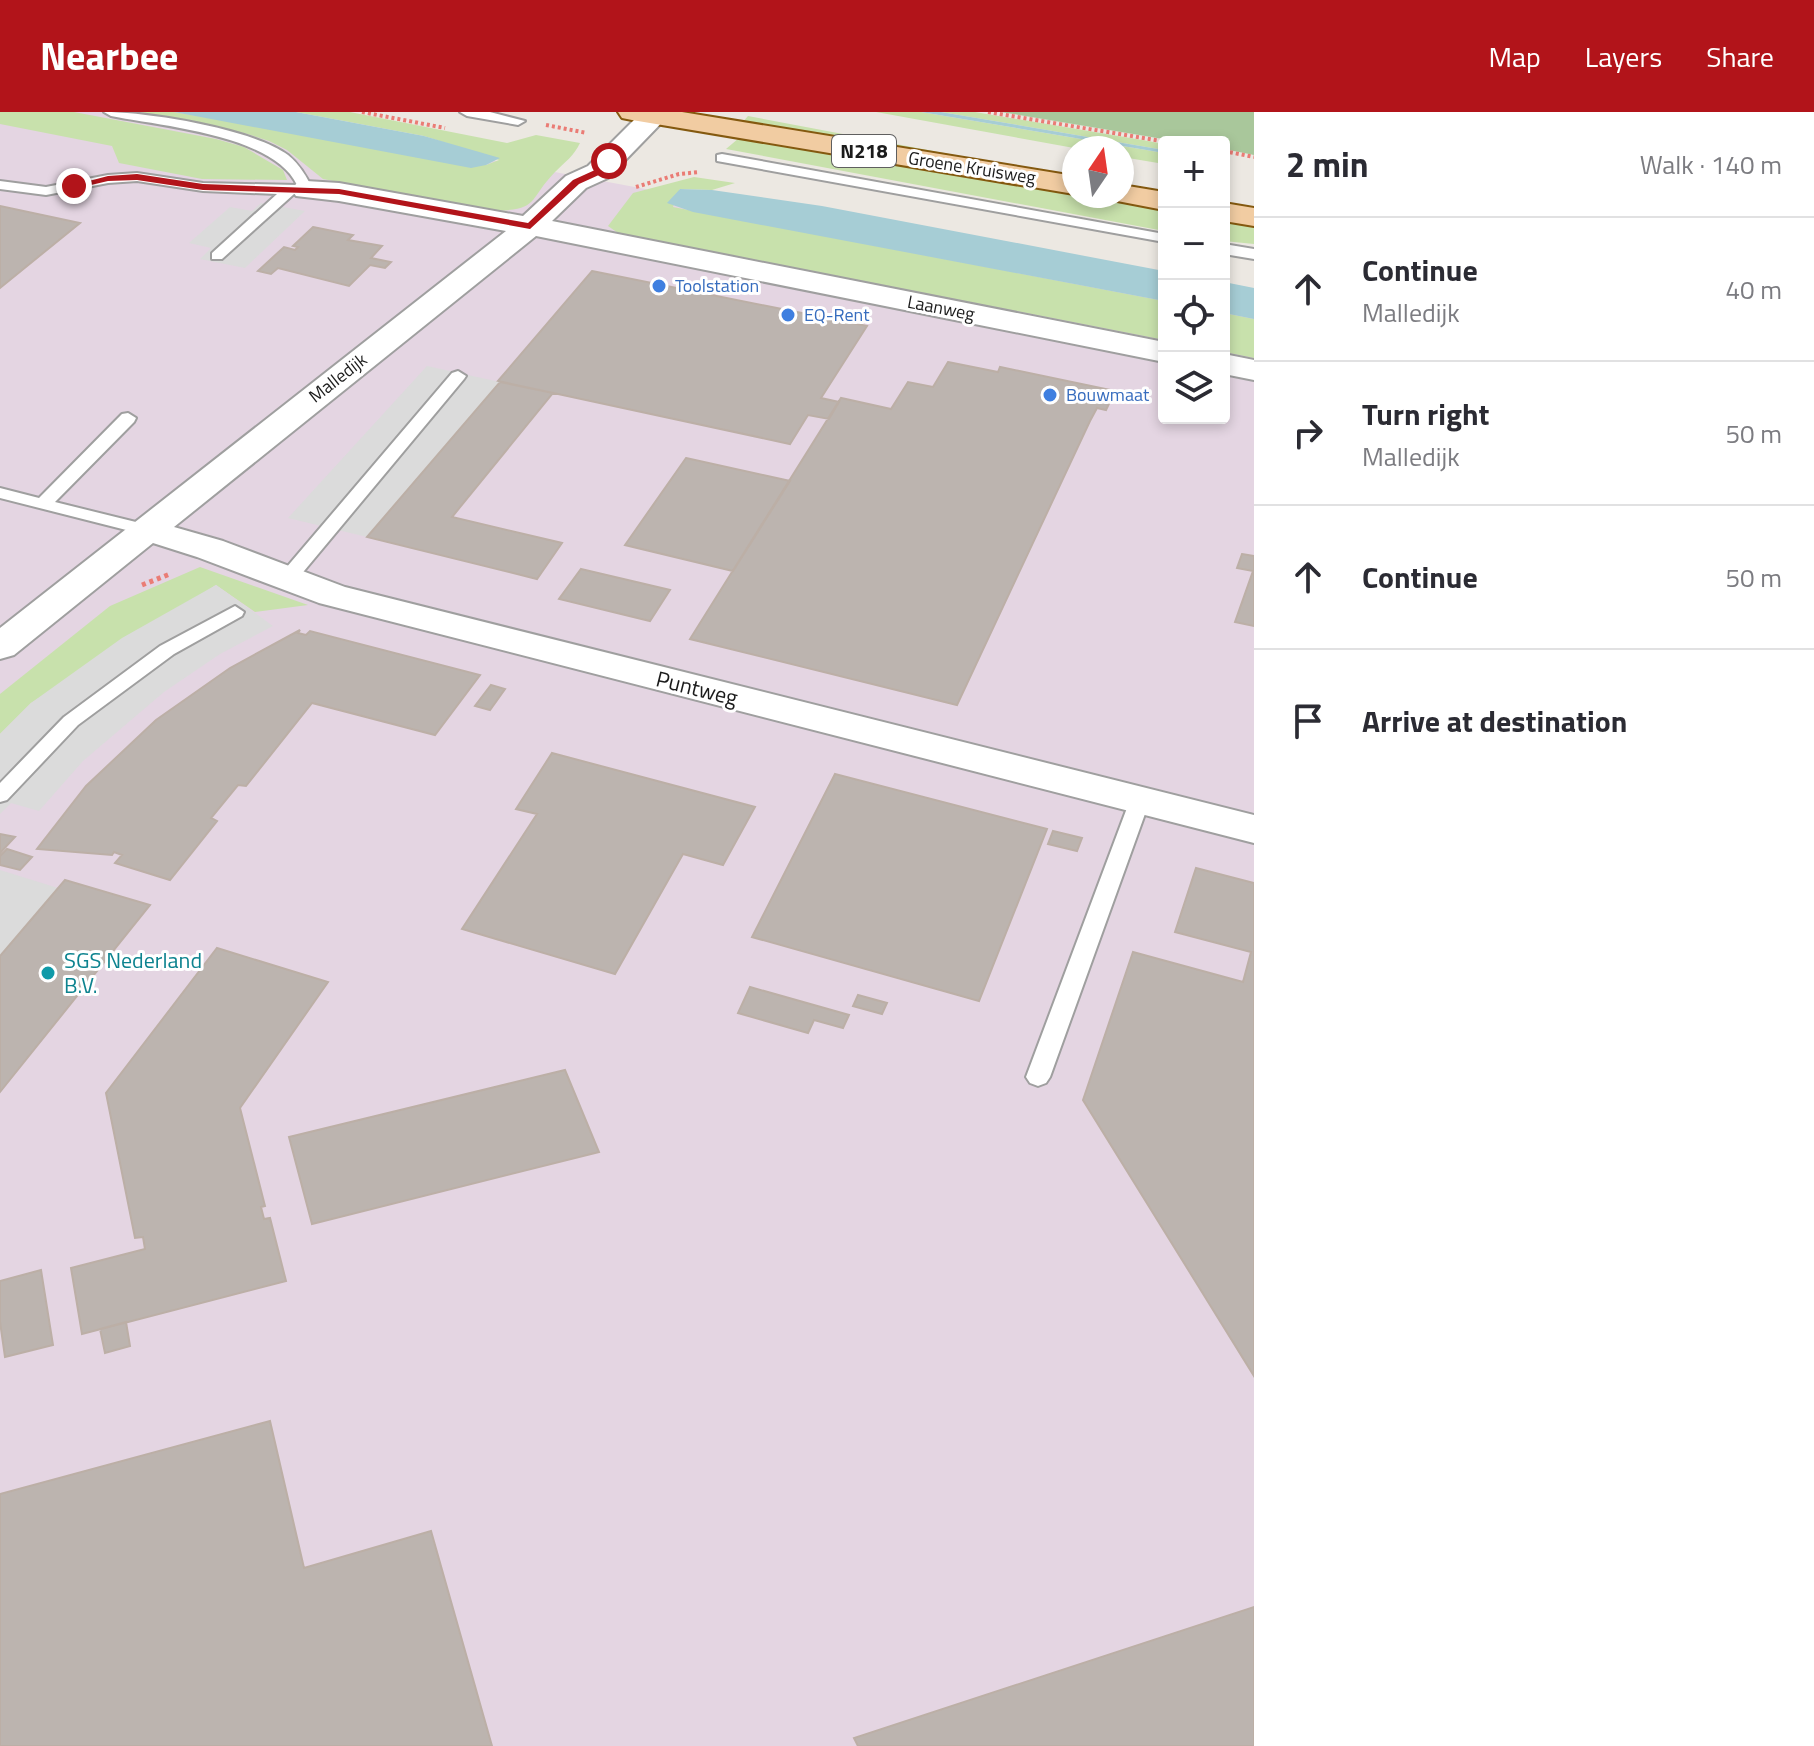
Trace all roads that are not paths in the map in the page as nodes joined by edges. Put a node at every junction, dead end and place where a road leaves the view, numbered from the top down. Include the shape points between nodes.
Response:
1 (111, 112) edge
2 (467, 112) edge
3 (624, 112) edge
4 (648, 113) edge
5 (518, 121) dead end
6 (908, 131) dead end
7 (722, 158) dead end
8 (1062, 158) edge
9 (1134, 170) edge
10 (1158, 175) edge
11 (576, 182) junction
12 (1062, 183) edge
13 (0, 185) edge
14 (1230, 187) edge
15 (299, 190) junction
16 (1254, 192) edge
17 (1134, 196) edge
18 (1158, 200) edge
19 (1230, 213) edge
20 (1254, 217) edge
21 (530, 226) junction
22 (1158, 237) edge
23 (1230, 250) edge
24 (1254, 254) edge
25 (217, 256) dead end
26 (1158, 351) edge
27 (1230, 365) edge
28 (1254, 370) edge
29 (458, 376) dead end
30 (128, 418) dead end
31 (0, 493) edge
32 (43, 504) junction
33 (146, 530) junction
34 (287, 579) junction
35 (235, 612) dead end
36 (0, 647) edge
37 (0, 795) edge
38 (1140, 800) junction
39 (1254, 829) edge
40 (1038, 1077) dead end

1 - 15 lane via 248,140 300,172
2 - 5 lane
3 - 11 street, Malledijk via 577,168
4 - 11 street, Malledijk via 598,172
4 - 12 main road, Groene Kruisweg / N218
6 - 8 main road, Groene Kruisweg / N218
7 - 22 lane
9 - 10 main road
11 - 21 street, Malledijk
13 - 15 lane via 46,191 137,177 203,187
14 - 16 main road
15 - 21 street via 339,192
15 - 25 lane
17 - 18 main road
19 - 20 main road
21 - 26 street, Laanweg
21 - 33 street, Malledijk
23 - 24 lane
27 - 28 street
29 - 34 lane
30 - 32 lane
31 - 32 lane
32 - 33 lane
33 - 34 street, Puntweg
33 - 36 street, Malledijk
34 - 38 street, Puntweg via 332,595
35 - 37 lane via 167,650 71,721
38 - 39 street, Puntweg
38 - 40 lane

